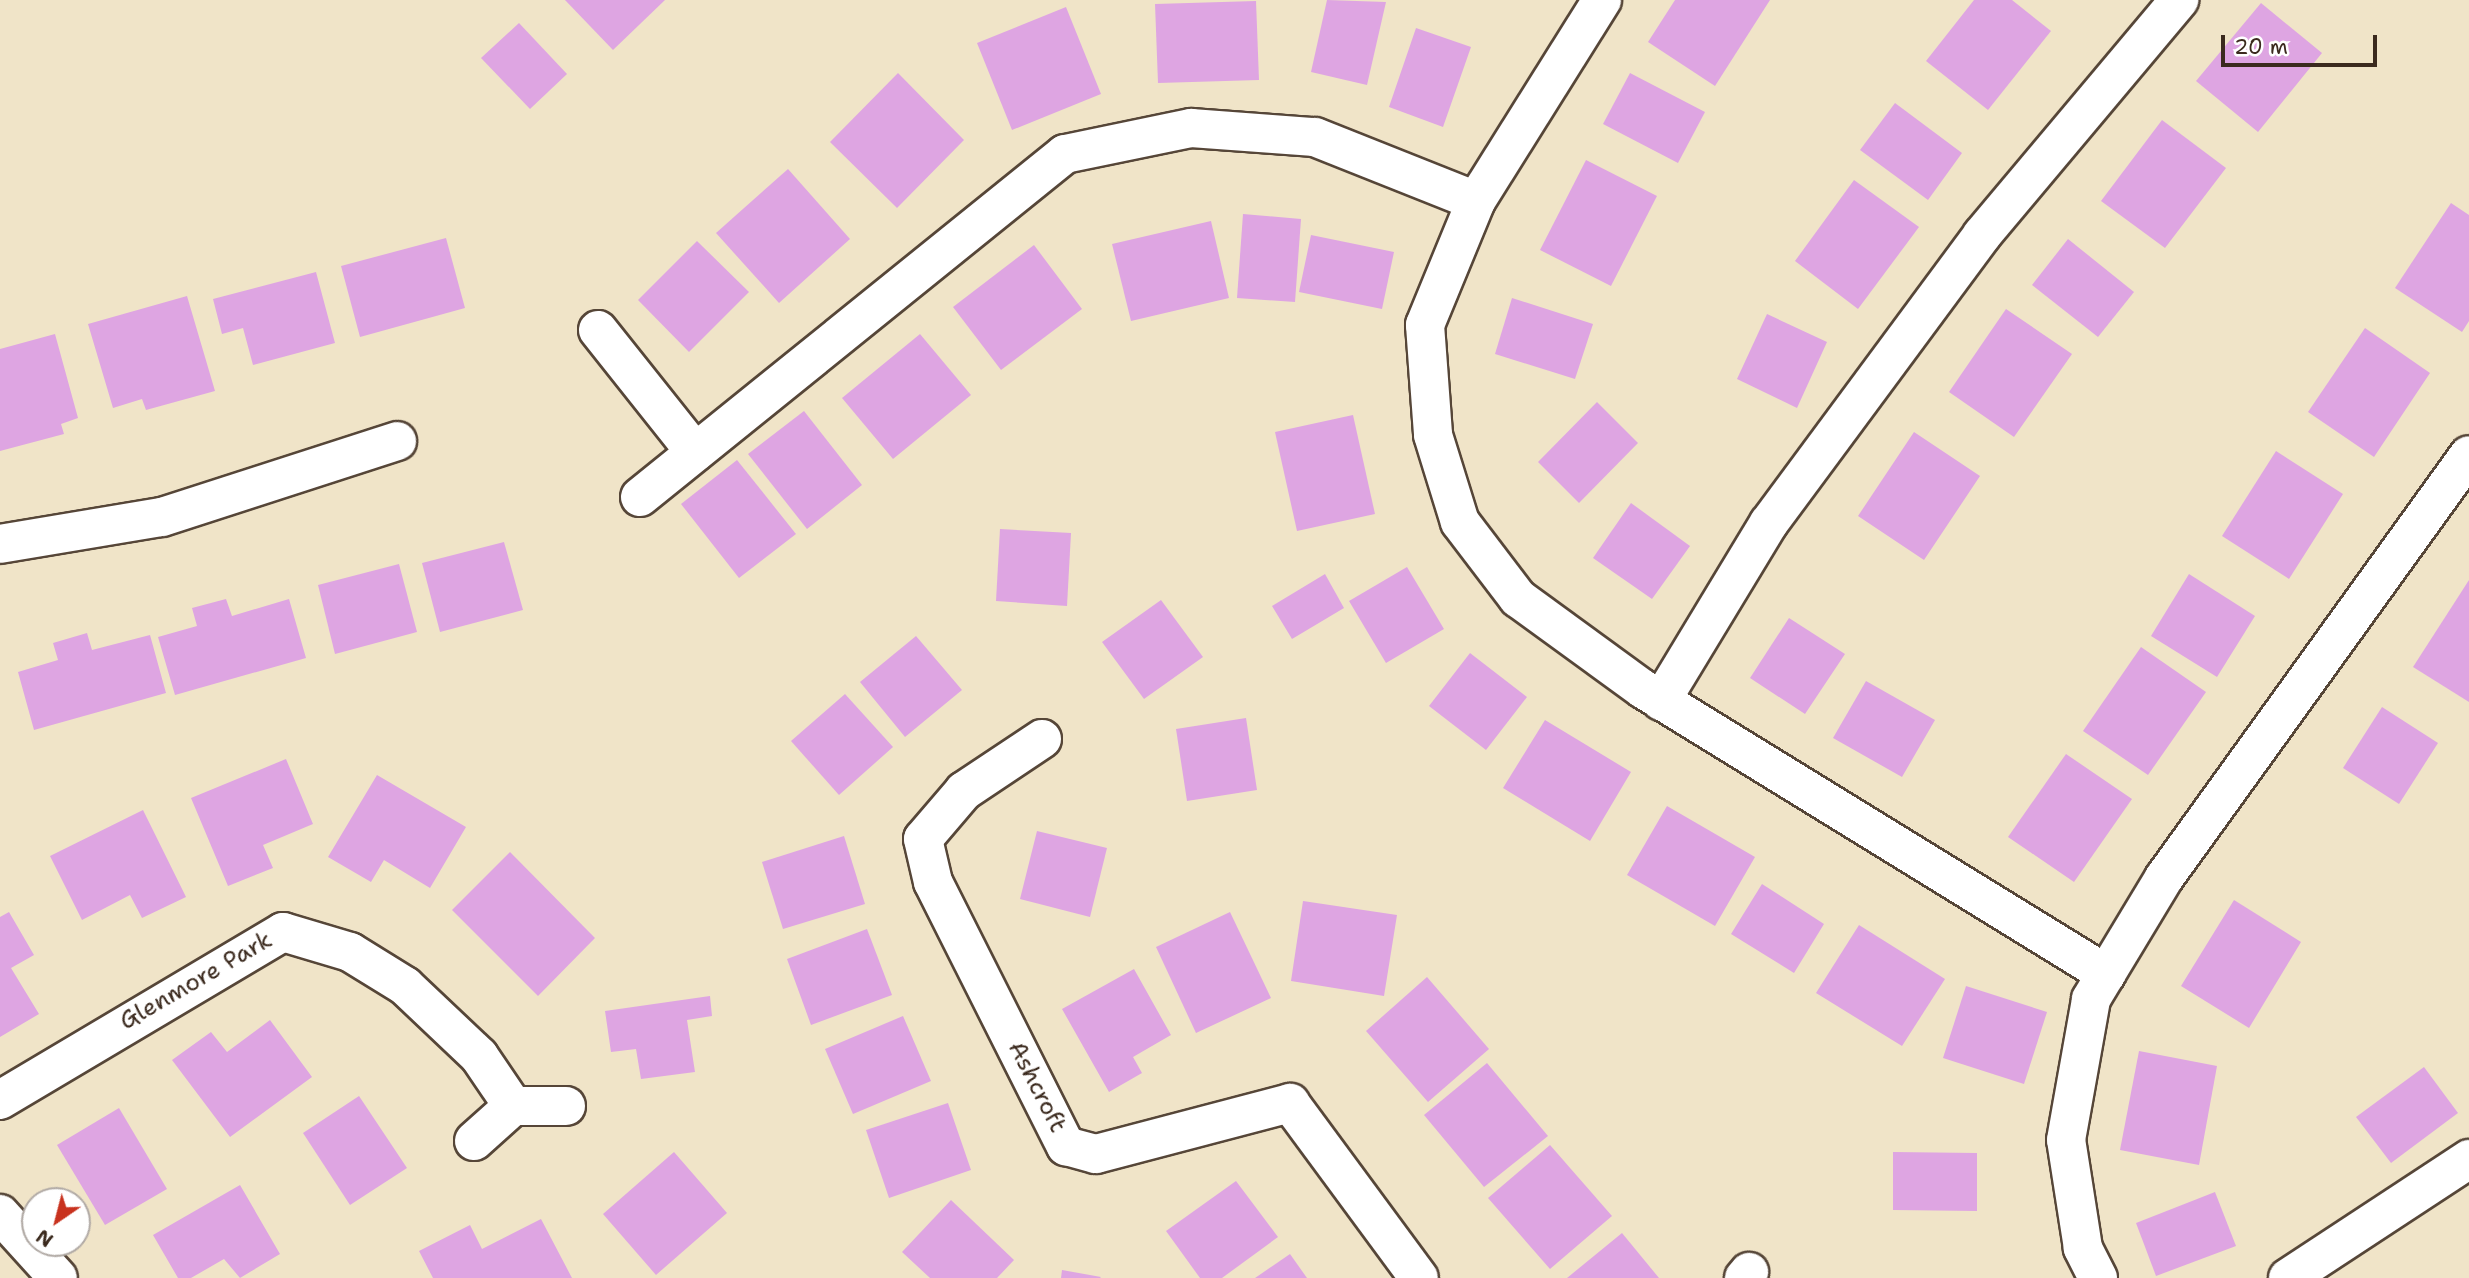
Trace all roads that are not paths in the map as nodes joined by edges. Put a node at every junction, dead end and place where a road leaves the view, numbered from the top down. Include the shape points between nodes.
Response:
1 (1602, 0) edge
2 (2179, 0) edge
3 (1476, 201) junction
4 (598, 330) dead end
5 (397, 441) dead end
6 (695, 452) junction
7 (2469, 455) edge
8 (639, 496) dead end
9 (0, 544) edge
10 (1661, 701) junction
11 (1042, 739) dead end
12 (2106, 974) junction
13 (0, 1100) edge
14 (513, 1106) junction
15 (566, 1106) dead end
16 (474, 1141) dead end
17 (2469, 1159) edge
18 (0, 1214) edge
19 (58, 1278) edge
20 (1419, 1278) edge
21 (2098, 1278) edge
22 (2288, 1278) edge

1 - 3 street
2 - 10 street via 1982,235 1769,523
3 - 6 street via 1315,137 1191,128 1065,154
3 - 10 street via 1425,325 1433,435 1460,522 1518,598
4 - 6 street
5 - 9 street via 162,517
6 - 8 street
7 - 12 street via 2164,878
10 - 12 street
11 - 20 street, Ashcroft via 964,791 923,839 933,882 1066,1146 1096,1154 1290,1103
12 - 21 street via 2091,999 2066,1140 2083,1248
13 - 14 street, Glenmore Park via 283,932 350,952 405,986 479,1056
14 - 15 street
14 - 16 street
17 - 22 street
18 - 19 street

